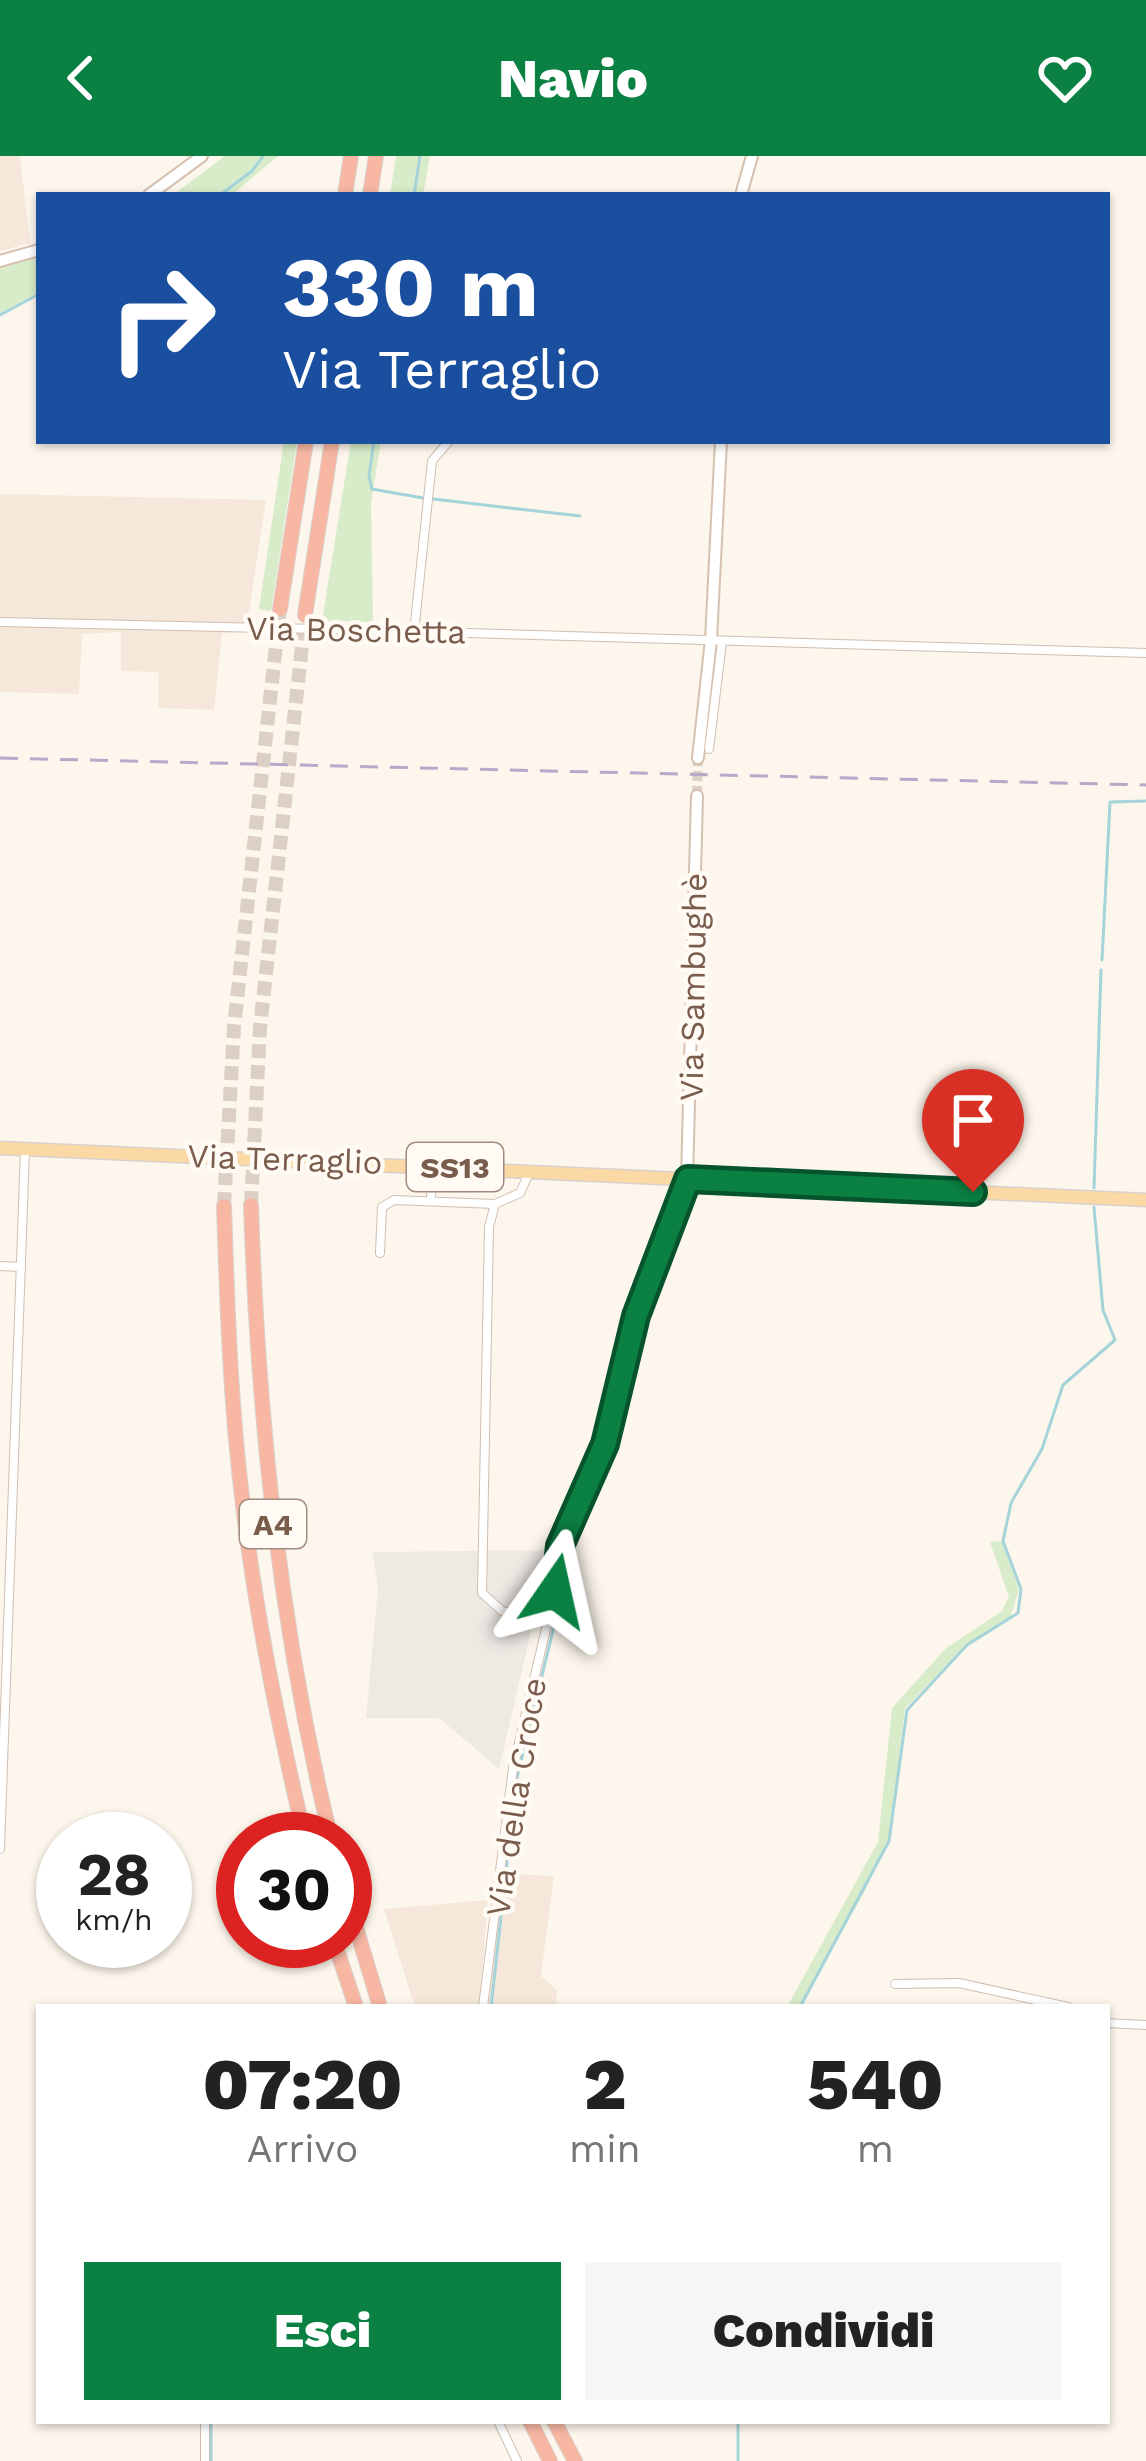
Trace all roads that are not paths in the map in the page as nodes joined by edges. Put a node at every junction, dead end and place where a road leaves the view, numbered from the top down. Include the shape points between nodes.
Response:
1 (202, 156) edge
2 (351, 156) edge
3 (376, 156) edge
4 (752, 156) edge
5 (153, 192) edge
6 (345, 192) edge
7 (370, 192) edge
8 (742, 192) edge
9 (36, 251) edge
10 (0, 261) edge
11 (306, 444) edge
12 (332, 444) edge
13 (446, 444) edge
14 (721, 444) edge
15 (280, 609) tunnel mouth
16 (305, 615) tunnel mouth
17 (0, 622) edge
18 (414, 632) junction
19 (716, 641) junction
20 (1146, 653) edge
21 (704, 753) tunnel mouth
22 (697, 796) tunnel mouth
23 (0, 1148) edge
24 (25, 1149) junction
25 (432, 1166) junction
26 (530, 1171) junction
27 (688, 1179) junction
28 (431, 1198) junction
29 (1146, 1200) edge
30 (495, 1204) junction
31 (224, 1205) tunnel mouth
32 (251, 1205) tunnel mouth
33 (380, 1253) dead end
34 (0, 1266) edge
35 (21, 1267) junction
36 (548, 1620) junction
37 (299, 1812) edge
38 (325, 1812) edge
39 (0, 1849) edge
40 (343, 1968) edge
41 (368, 1968) edge
42 (895, 1984) dead end
43 (355, 2004) edge
44 (379, 2004) edge
45 (483, 2004) edge
46 (1054, 2004) edge
47 (1110, 2023) edge
48 (1146, 2025) edge
49 (205, 2424) edge
50 (499, 2424) edge
51 (532, 2424) edge
52 (556, 2424) edge
53 (205, 2461) edge
54 (517, 2461) edge
55 (550, 2461) edge
56 (574, 2461) edge

1 - 5 street
2 - 6 highway
3 - 7 highway
4 - 8 street
9 - 10 street
11 - 15 highway
12 - 16 highway
13 - 18 street via 432,461
14 - 19 street
17 - 18 street, Via Boschetta, bridge
18 - 19 street, Via Boschetta
19 - 20 street, Via Boschetta
19 - 21 street
22 - 27 street, Via Sambughè
23 - 24 main road, Via Terraglio / SS13
24 - 25 main road, Via Terraglio / SS13
24 - 35 street
25 - 26 main road, Via Terraglio / SS13
25 - 28 street
26 - 27 main road, Via Terraglio / SS13
26 - 30 street via 523,1190
27 - 29 main road, Via Terraglio / SS13
27 - 36 street, Via della Croce via 636,1316 605,1444 560,1546
28 - 30 street
28 - 33 street via 382,1207
30 - 36 street via 486,1269 482,1594 502,1611
31 - 37 highway, A4 via 241,1489
32 - 38 highway, A4 via 268,1492 299,1703
34 - 35 street
35 - 39 street
36 - 45 street, Via della Croce via 513,1768
40 - 43 highway
41 - 44 highway
42 - 46 street via 959,1983
47 - 48 street
49 - 53 street
50 - 54 street
51 - 55 highway
52 - 56 highway

